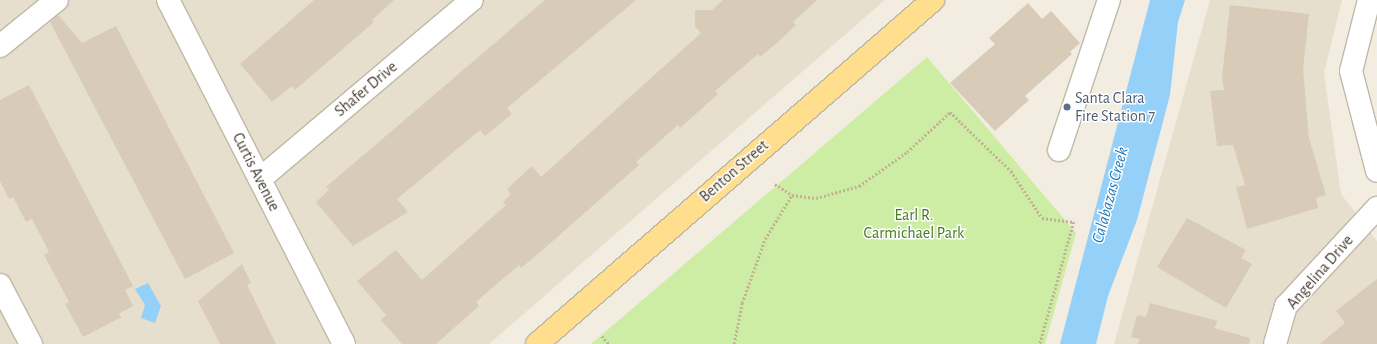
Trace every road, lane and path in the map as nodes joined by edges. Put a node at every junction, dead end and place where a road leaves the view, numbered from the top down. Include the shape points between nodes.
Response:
1 (56, 0) edge
2 (168, 0) edge
3 (472, 0) edge
4 (933, 0) edge
5 (1109, 0) edge
6 (1369, 0) edge
7 (0, 46) edge
8 (1059, 150) dead end
9 (1377, 171) edge
10 (260, 179) junction
11 (775, 184) dead end
12 (792, 195) junction
13 (1377, 208) edge
14 (0, 285) edge
15 (602, 336) dead end
16 (31, 344) edge
17 (344, 344) edge
18 (537, 344) edge
19 (608, 344) edge
20 (734, 344) edge
21 (1040, 344) edge
22 (1275, 344) edge

1 - 7 street
2 - 10 street, Curtis Avenue
3 - 10 street, Shafer Drive
4 - 18 main road, Benton Street
5 - 8 street
6 - 9 street via 1351,71
10 - 17 street, Curtis Avenue
11 - 12 path
12 - 20 path via 765,238 742,303
12 - 21 path via 816,198 859,186 907,152 950,112 1011,171 1042,218 1074,222
13 - 22 street, Angelina Drive via 1286,306
14 - 16 street
15 - 19 path

